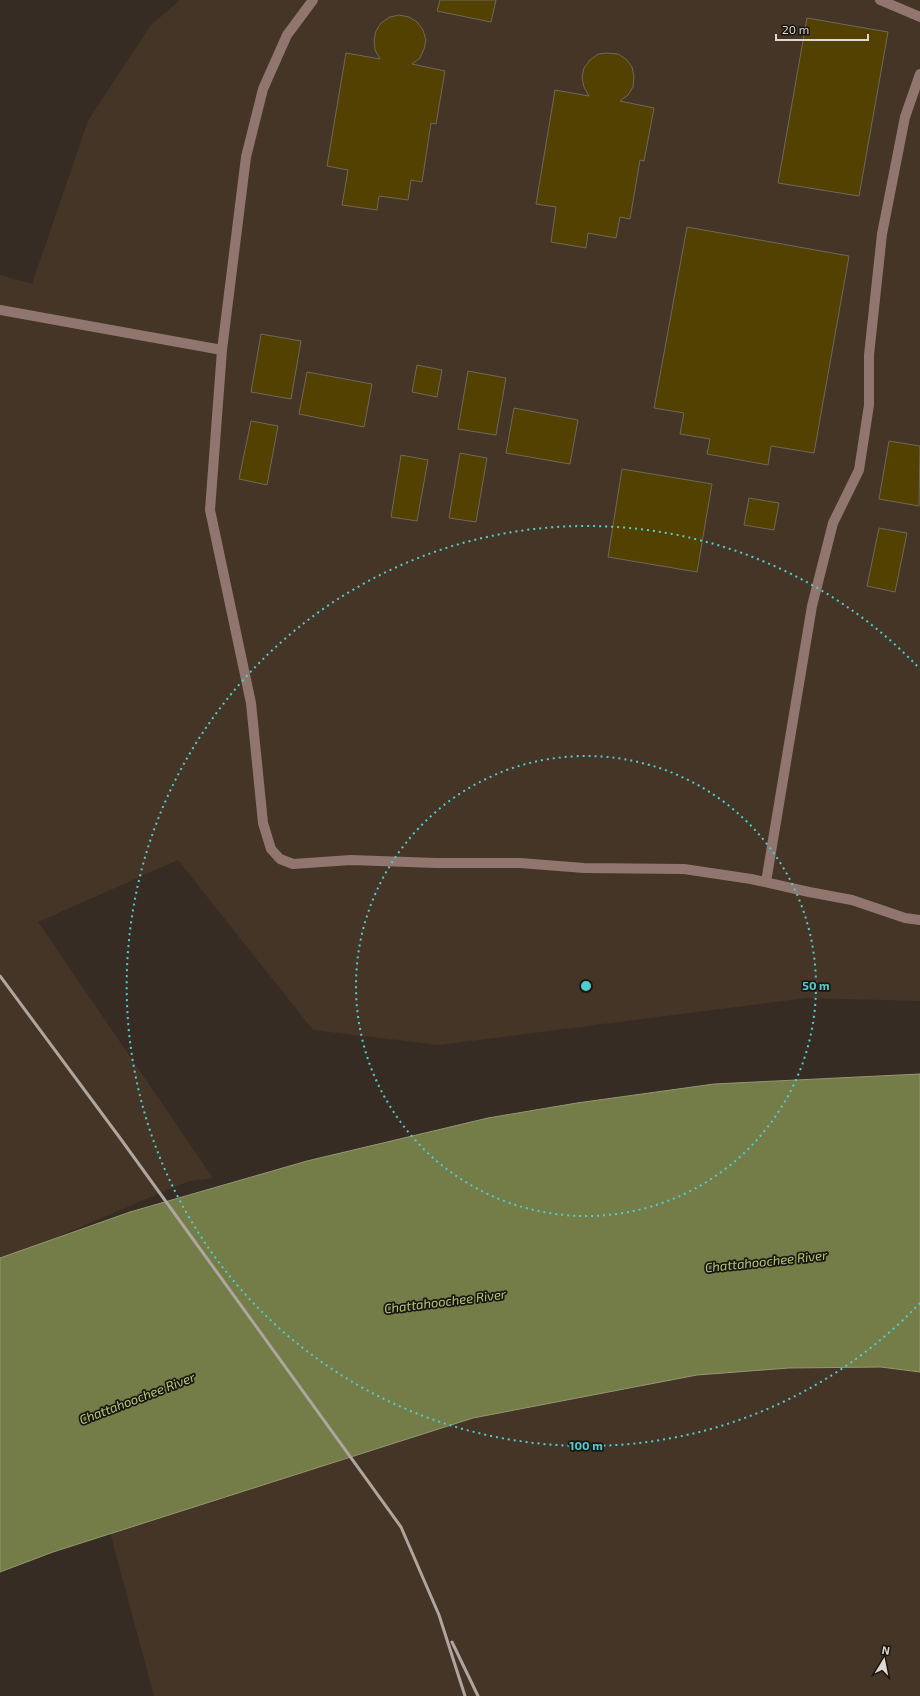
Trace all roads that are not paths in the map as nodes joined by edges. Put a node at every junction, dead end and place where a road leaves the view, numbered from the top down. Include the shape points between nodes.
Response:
1 (313, 0) edge
2 (880, 0) edge
3 (920, 17) edge
4 (920, 74) edge
5 (0, 310) edge
6 (222, 350) junction
7 (766, 882) junction
8 (920, 920) edge

1 - 6 lane via 287,35 263,89 246,157
2 - 3 lane
4 - 7 lane via 905,117 882,234 869,355 869,405 858,470 833,523 812,606
5 - 6 lane
6 - 7 lane via 210,510 250,703 263,822 271,849 280,859 293,864 351,860 684,869
7 - 8 lane via 852,900 905,918

